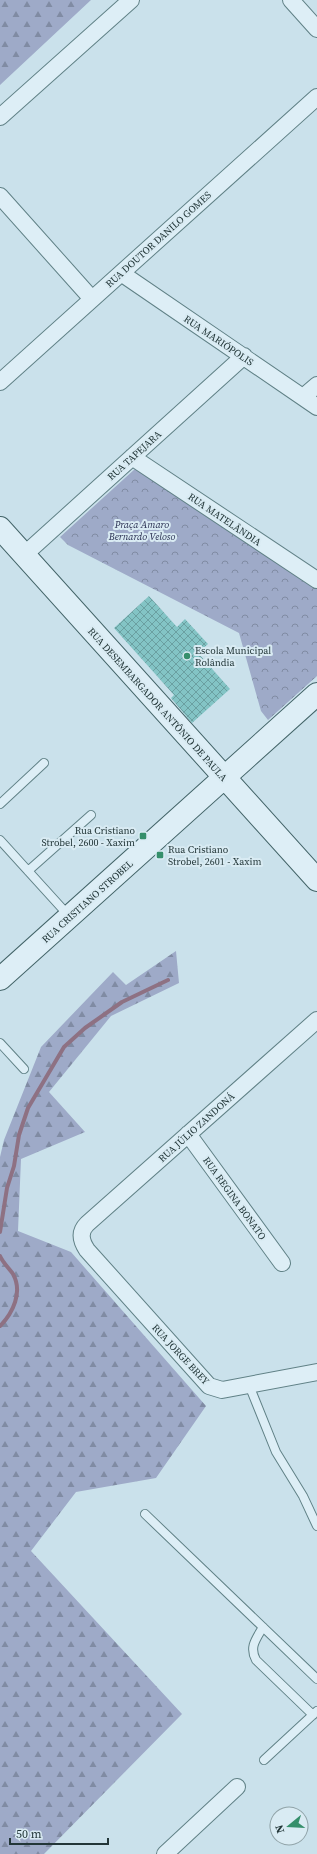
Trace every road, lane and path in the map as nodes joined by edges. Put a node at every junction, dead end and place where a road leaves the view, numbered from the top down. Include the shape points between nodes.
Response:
1 (131, 0) edge
2 (291, 0) edge
3 (317, 29) edge
4 (317, 97) edge
5 (0, 117) edge
6 (0, 196) edge
7 (121, 273) junction
8 (92, 300) junction
9 (244, 356) junction
10 (0, 382) edge
11 (317, 385) edge
12 (303, 397) junction
13 (317, 407) edge
14 (132, 457) junction
15 (0, 528) edge
16 (24, 554) junction
17 (317, 580) edge
18 (317, 694) edge
19 (44, 763) dead end
20 (224, 777) junction
21 (0, 804) edge
22 (91, 815) dead end
23 (0, 840) edge
24 (28, 871) junction
25 (317, 880) edge
26 (70, 916) junction
27 (0, 979) edge
28 (317, 1020) edge
29 (0, 1043) edge
30 (24, 1069) dead end
31 (188, 1134) junction
32 (82, 1239) joint
33 (282, 1262) dead end
34 (317, 1372) edge
35 (249, 1385) junction
36 (145, 1514) dead end
37 (317, 1526) edge
38 (263, 1627) junction
39 (317, 1680) edge
40 (315, 1713) edge
41 (264, 1760) dead end
42 (237, 1787) dead end
43 (165, 1854) edge

1 - 5 street
2 - 3 street
4 - 7 street, RUA DOUTOR DANILO GOMES
6 - 8 street
7 - 8 street, RUA DOUTOR DANILO GOMES
7 - 9 street, RUA MARIÓPOLIS
8 - 10 street, RUA DOUTOR DANILO GOMES
9 - 12 street, RUA MARIÓPOLIS
9 - 14 street, RUA TAPEJARA
11 - 12 street
12 - 13 street, RUA MARIÓPOLIS
14 - 16 street, RUA TAPEJARA
14 - 17 street, RUA MATELÂNDIA
15 - 16 main road, RUA DESEMBARGADOR ANTÔNIO DE PAULA
16 - 20 main road, RUA DESEMBARGADOR ANTÔNIO DE PAULA
18 - 20 main road, RUA CRISTIANO STROBEL
19 - 21 lane
20 - 25 main road, RUA DESEMBARGADOR ANTÔNIO DE PAULA
20 - 26 main road, RUA CRISTIANO STROBEL
22 - 24 lane
23 - 24 lane
24 - 26 lane
26 - 27 main road, RUA CRISTIANO STROBEL
28 - 31 street, RUA JÚLIO ZANDONÁ
29 - 30 lane
31 - 32 street, RUA JÚLIO ZANDONÁ via 87,1224 81,1233
31 - 33 street, RUA REGINA BONATO
32 - 35 street, RUA JORGE BREY via 87,1250 209,1386 222,1390
34 - 35 street, RUA JORGE BREY
35 - 37 lane via 276,1452 303,1496
36 - 38 lane
38 - 39 lane
38 - 40 lane via 253,1644 252,1653 256,1660
40 - 41 lane
42 - 43 street

